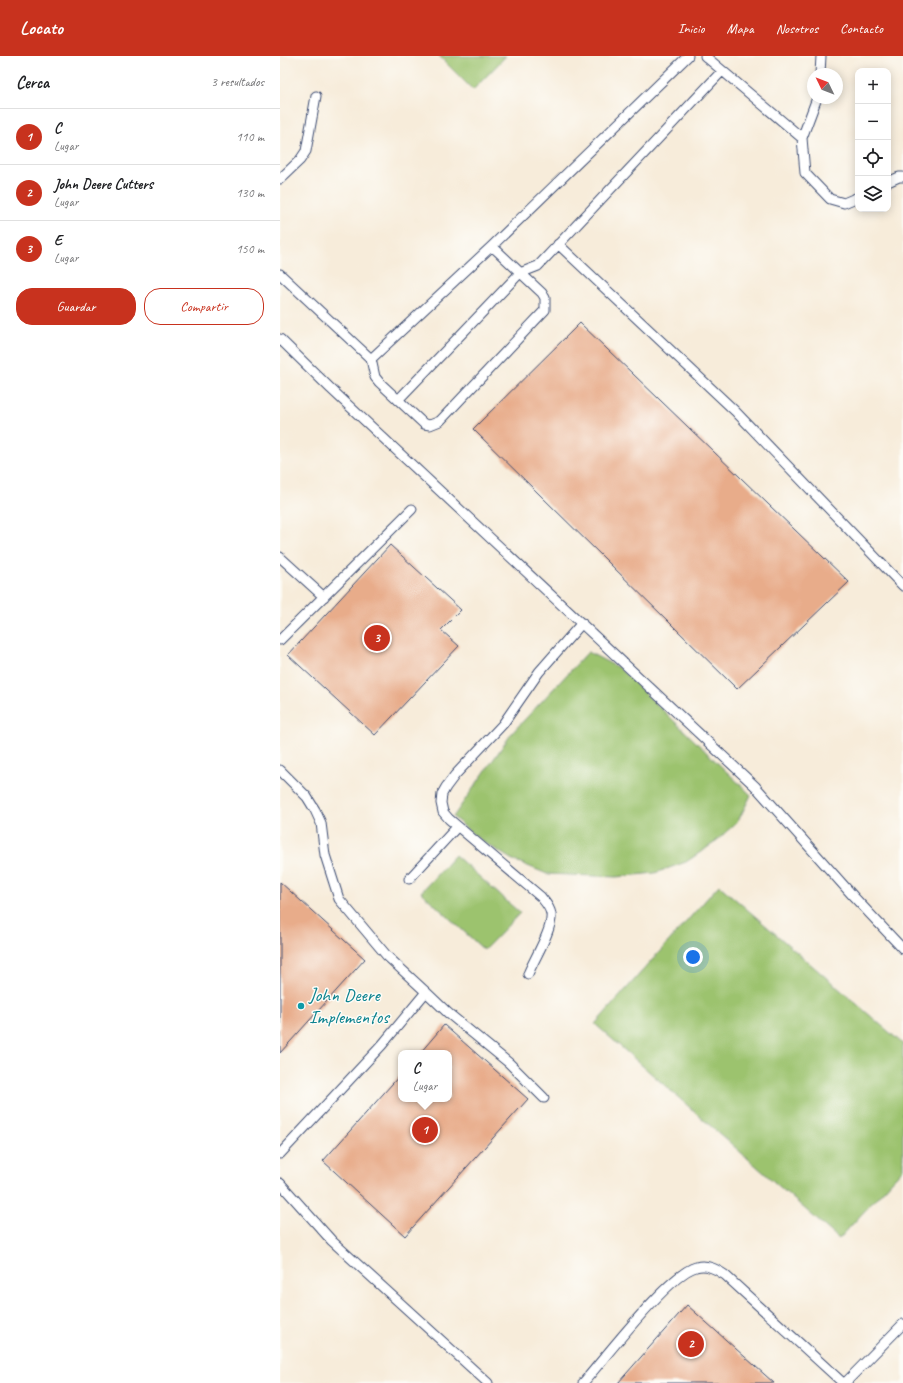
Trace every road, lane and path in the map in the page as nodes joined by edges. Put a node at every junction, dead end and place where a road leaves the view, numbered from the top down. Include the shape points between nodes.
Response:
1 (688, 56) edge
2 (705, 56) edge
3 (820, 56) edge
4 (820, 68) edge
5 (722, 71) junction
6 (316, 96) dead end
7 (815, 104) edge
8 (802, 138) junction
9 (903, 177) edge
10 (280, 179) edge
11 (891, 181) edge
12 (855, 198) edge
13 (558, 244) junction
14 (492, 246) junction
15 (520, 273) junction
16 (280, 274) edge
17 (280, 339) edge
18 (371, 359) junction
19 (398, 400) junction
20 (412, 509) dead end
21 (280, 557) edge
22 (903, 586) edge
23 (324, 597) junction
24 (582, 623) junction
25 (280, 640) edge
26 (280, 770) edge
27 (457, 827) junction
28 (409, 879) dead end
29 (903, 949) edge
30 (528, 974) dead end
31 (426, 992) junction
32 (544, 1098) dead end
33 (280, 1154) edge
34 (280, 1183) edge
35 (903, 1324) edge
36 (488, 1383) edge
37 (583, 1383) edge
38 (844, 1383) edge

1 - 14 lane
2 - 5 lane
3 - 4 lane
5 - 8 lane
5 - 13 lane
6 - 10 lane via 306,151
7 - 8 lane
8 - 12 lane via 805,173 830,199 844,203
9 - 11 lane
13 - 15 lane via 538,266
13 - 22 lane via 735,411
14 - 15 lane
14 - 18 lane
15 - 19 lane
15 - 19 lane via 545,298 545,310 537,320 436,424 430,425 419,421
16 - 18 lane
17 - 24 lane
18 - 19 lane via 375,377
20 - 23 lane
21 - 23 lane
23 - 25 lane
24 - 27 lane via 540,672 503,724 446,787 442,794 442,812
24 - 29 lane via 755,786
26 - 31 lane via 307,797 321,823 325,855 339,899 387,956
27 - 28 lane
27 - 30 lane via 541,897 548,906 551,915 548,928
31 - 32 lane via 448,1014 509,1063
31 - 33 lane via 382,1045
34 - 36 lane via 332,1241
35 - 38 lane
37 - 38 lane via 666,1288 689,1269 705,1266 725,1275

